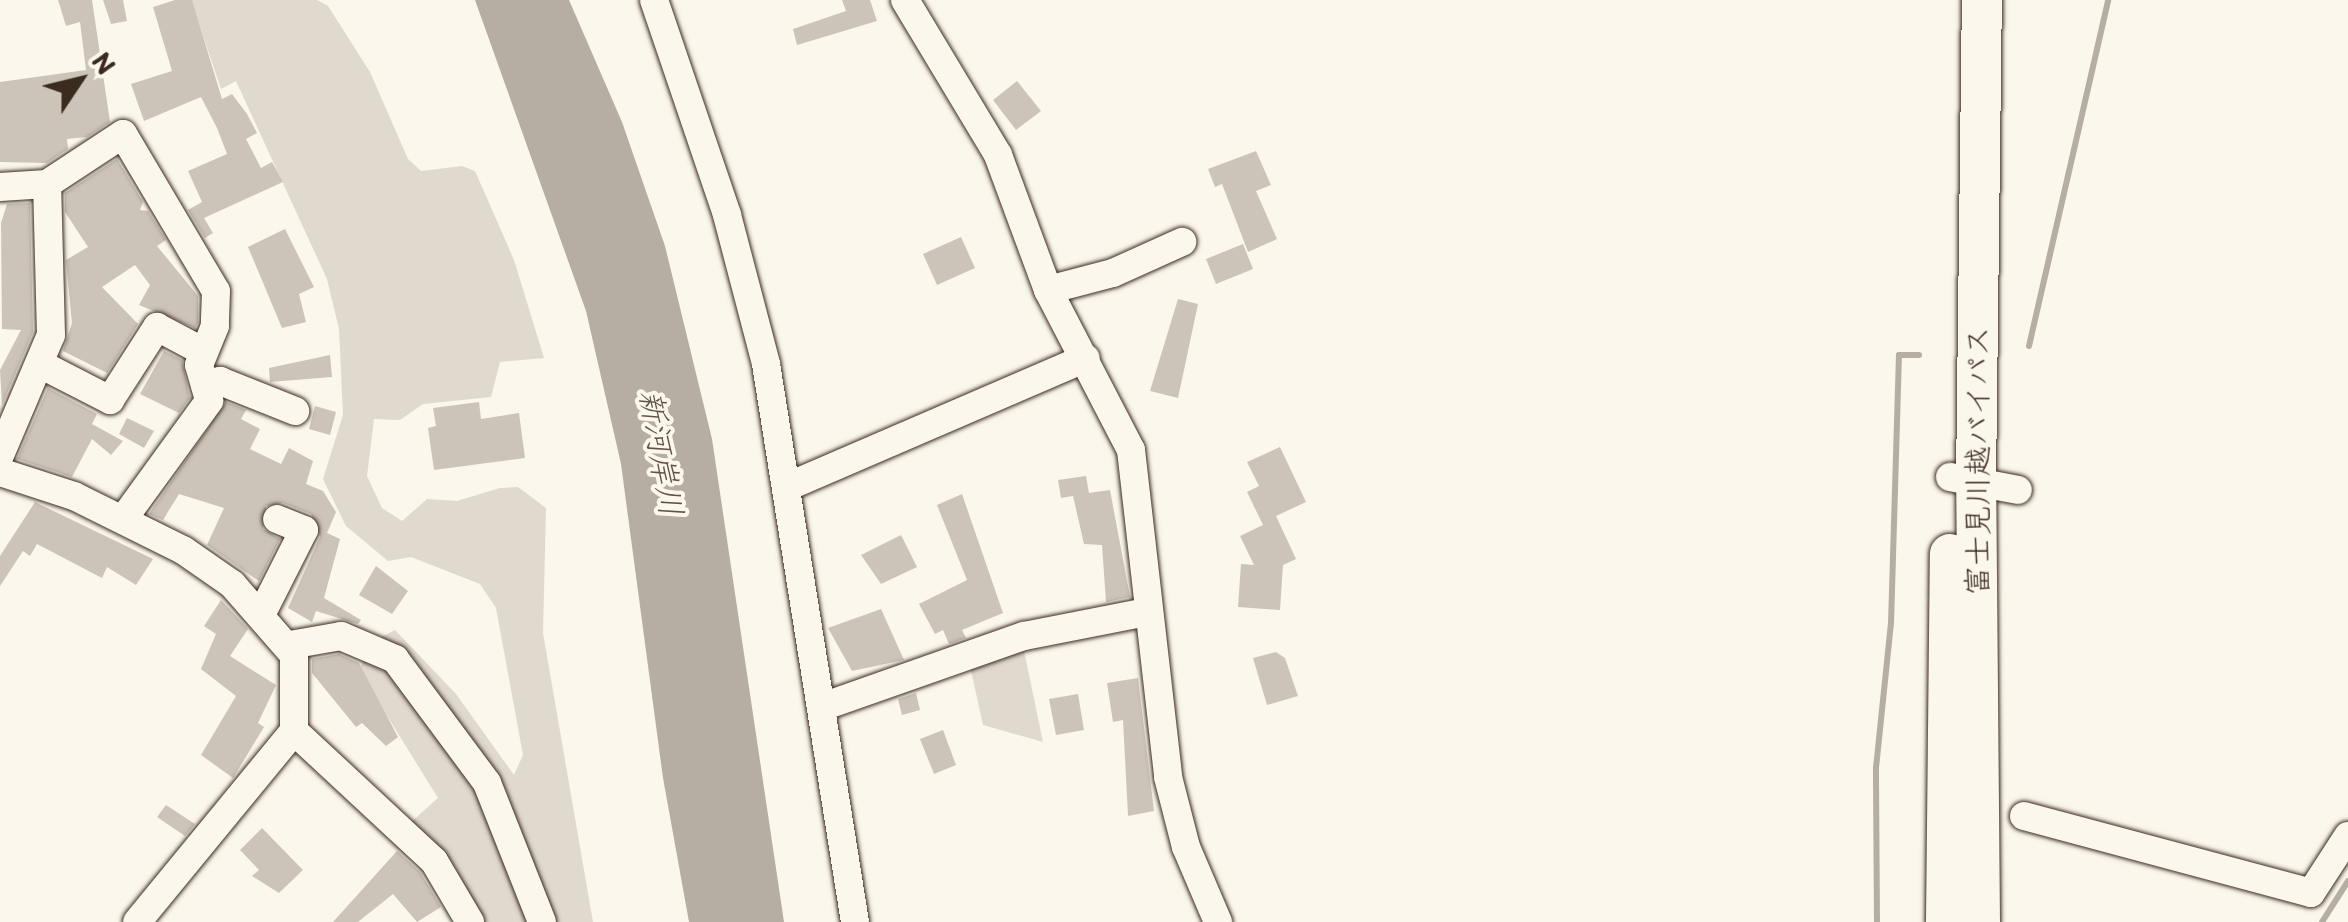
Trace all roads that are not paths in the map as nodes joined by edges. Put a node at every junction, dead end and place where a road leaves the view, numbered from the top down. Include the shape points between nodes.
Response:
1 (654, 0) edge
2 (904, 0) edge
3 (1956, 0) edge
4 (1982, 0) edge
5 (48, 184) junction
6 (0, 187) edge
7 (1182, 242) dead end
8 (1048, 290) junction
9 (204, 352) junction
10 (1086, 358) junction
11 (40, 364) junction
12 (205, 385) junction
13 (296, 411) dead end
14 (0, 455) edge
15 (0, 472) edge
16 (1963, 479) junction
17 (790, 486) junction
18 (2018, 490) dead end
19 (124, 518) junction
20 (277, 520) dead end
21 (1146, 612) junction
22 (262, 613) junction
23 (290, 645) junction
24 (822, 707) junction
25 (294, 730) junction
26 (2024, 816) dead end
27 (2348, 836) edge
28 (1943, 914) edge
29 (136, 922) edge
30 (470, 922) edge
31 (542, 922) edge
32 (855, 922) edge
33 (1218, 922) edge
34 (1984, 922) edge

1 - 17 street via 742,266
2 - 8 street via 998,155
3 - 16 highway, 富士見川越バイパス
4 - 16 highway, 富士見川越バイパス
5 - 6 street
5 - 9 street via 123,134 216,290 215,326
5 - 11 street via 50,335
7 - 8 street via 1113,273
8 - 10 street
9 - 11 street via 156,327 110,400
9 - 12 street via 198,364
10 - 17 street
10 - 21 street via 1131,450 1144,524
11 - 14 street
12 - 13 street via 220,381
12 - 19 street via 209,401
15 - 19 street
16 - 18 street
16 - 28 highway, 富士見川越バイパス
16 - 34 highway, 富士見川越バイパス
17 - 24 street
19 - 22 street via 213,569
20 - 22 street via 304,530
21 - 24 street via 1024,636
21 - 33 street via 1176,818
22 - 23 street
23 - 25 street
23 - 31 street via 342,636 395,659 487,783
24 - 32 street
25 - 29 street
25 - 30 street via 434,861
26 - 27 street via 2311,894

